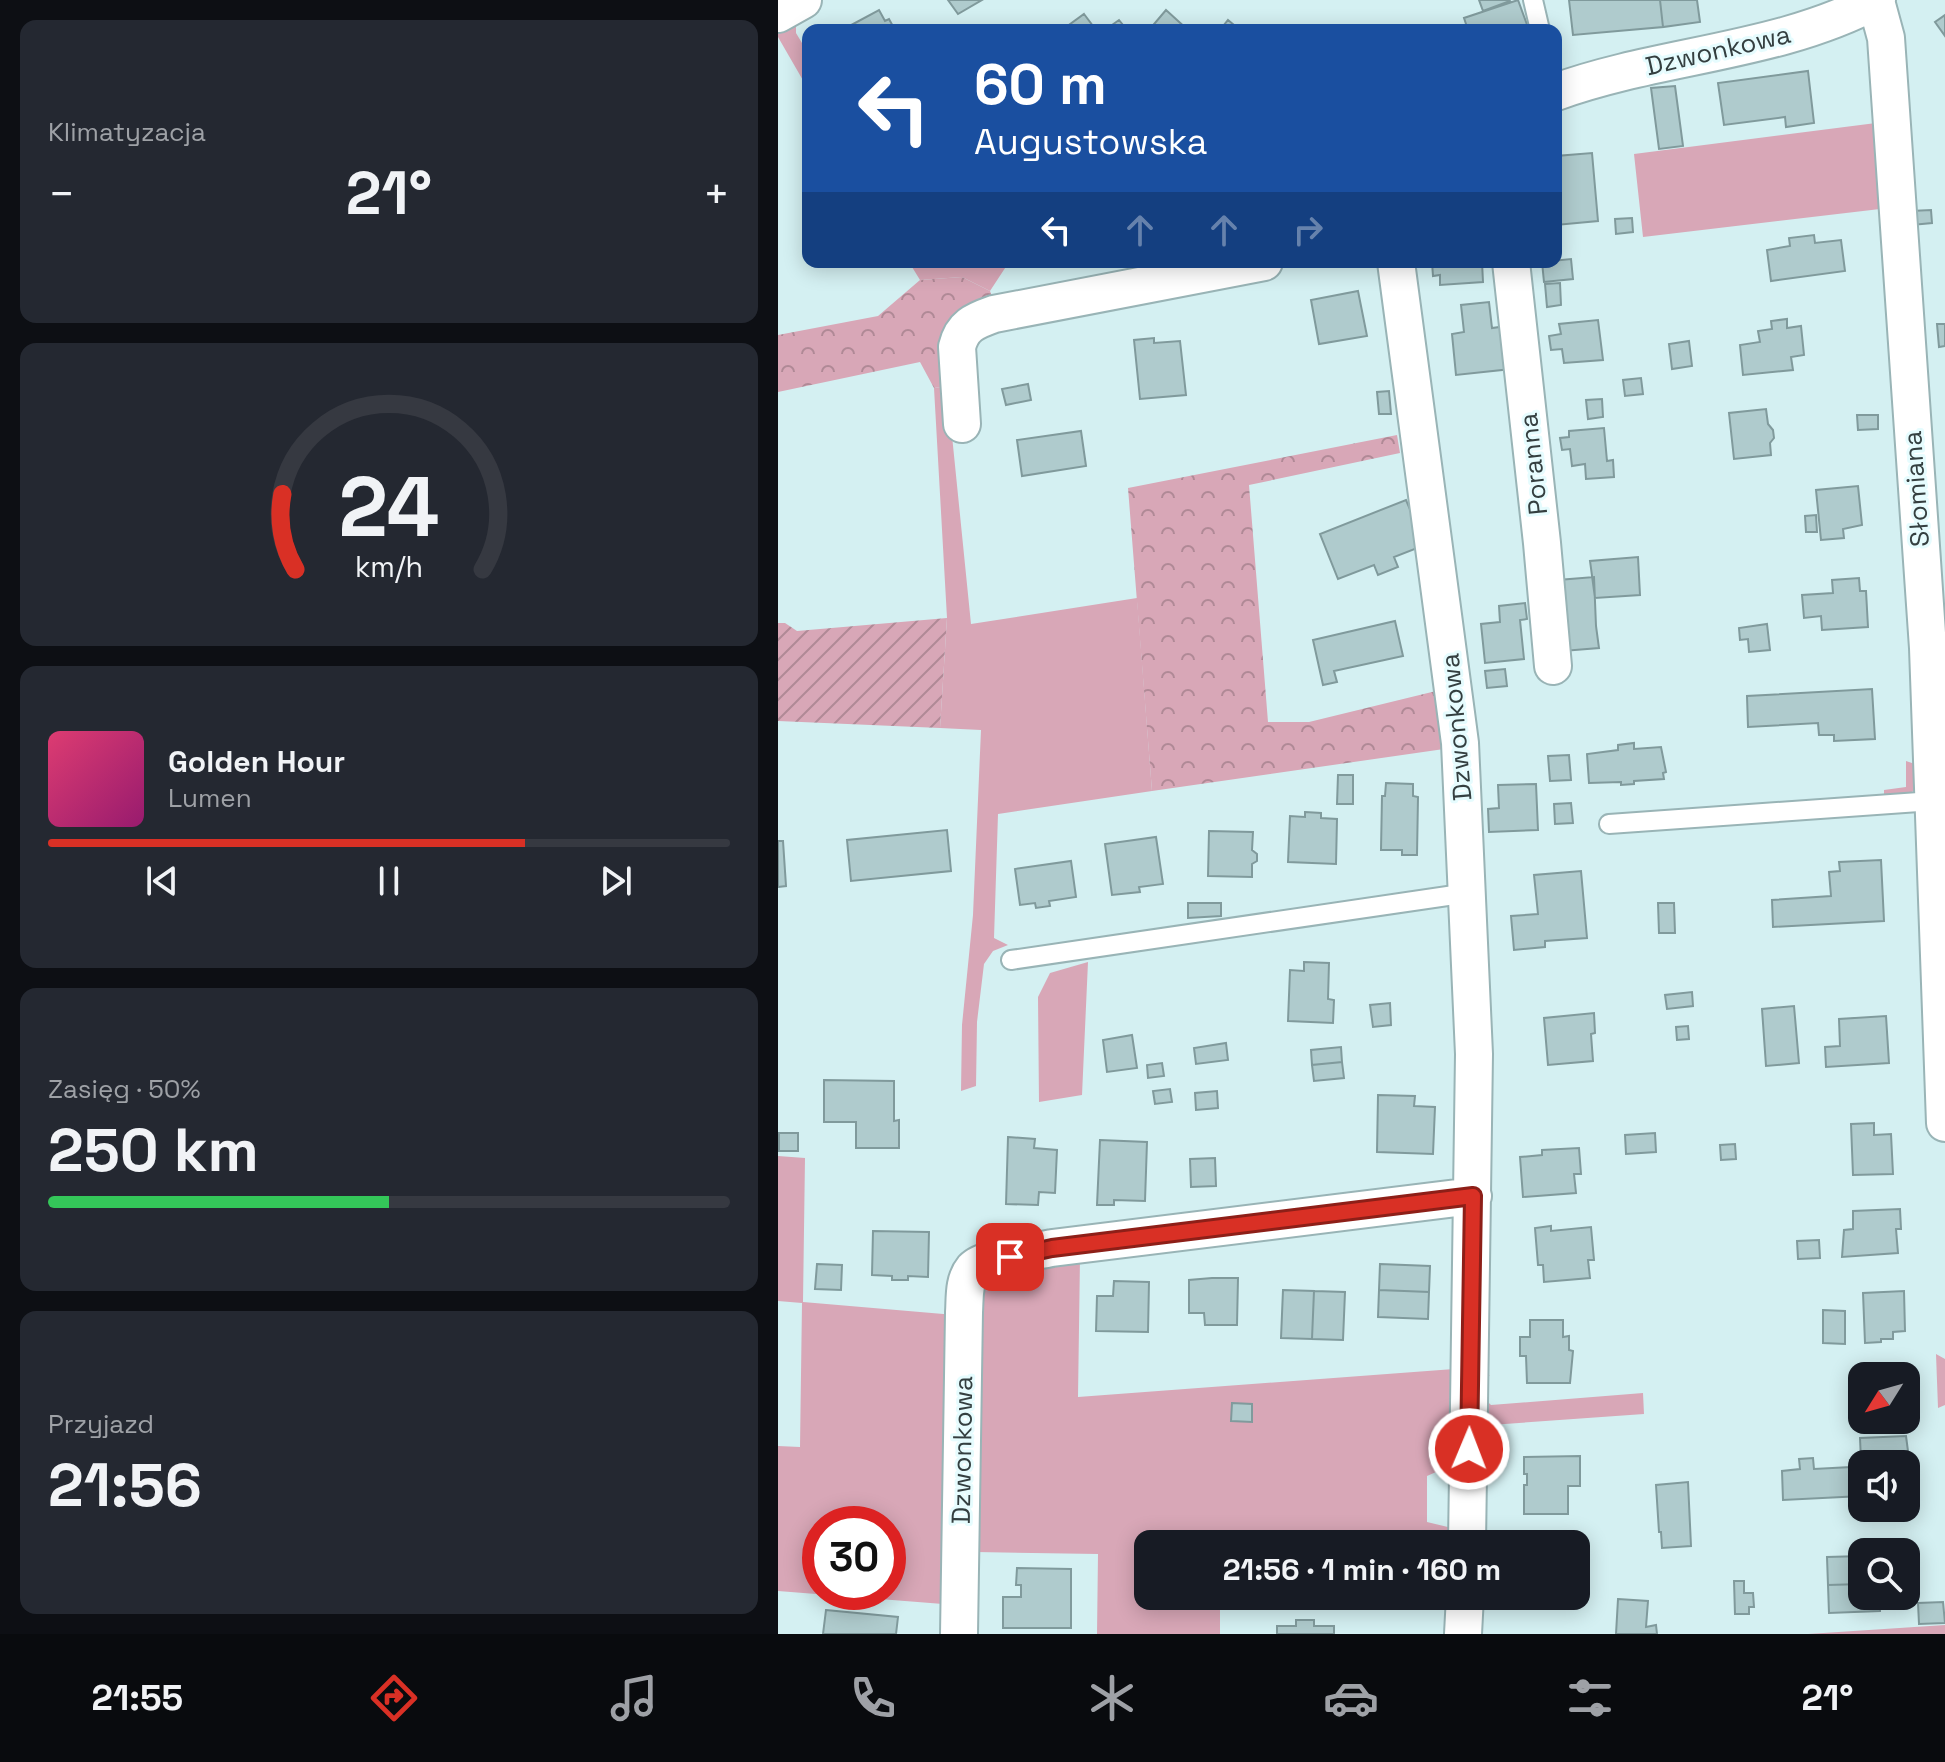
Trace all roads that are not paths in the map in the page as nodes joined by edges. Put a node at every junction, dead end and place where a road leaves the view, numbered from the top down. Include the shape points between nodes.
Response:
1 (803, 0) edge
2 (1533, 0) edge
3 (1877, 0) edge
4 (778, 14) edge
5 (1539, 24) edge
6 (1562, 89) edge
7 (1233, 268) edge
8 (1397, 268) edge
9 (1512, 268) edge
10 (962, 424) dead end
11 (1553, 666) dead end
12 (1933, 801) junction
13 (1609, 824) dead end
14 (1468, 893) junction
15 (1011, 960) dead end
16 (1945, 1123) edge
17 (1473, 1196) junction
18 (1467, 1530) edge
19 (1464, 1610) edge
20 (959, 1634) edge
21 (1463, 1634) edge

1 - 4 street
2 - 5 lane
3 - 6 street, Dzwonkowa via 1805,30
3 - 12 street, Słomiana via 1886,38 1928,648
7 - 10 street via 975,320 959,335 957,347
8 - 14 street, Dzwonkowa via 1460,743
9 - 11 street, Poranna
12 - 13 lane
12 - 16 street, Słomiana
14 - 15 lane
14 - 17 street, Dzwonkowa
17 - 18 street, Dzwonkowa
17 - 20 street, Dzwonkowa via 1052,1248 974,1269 965,1286
19 - 21 street

